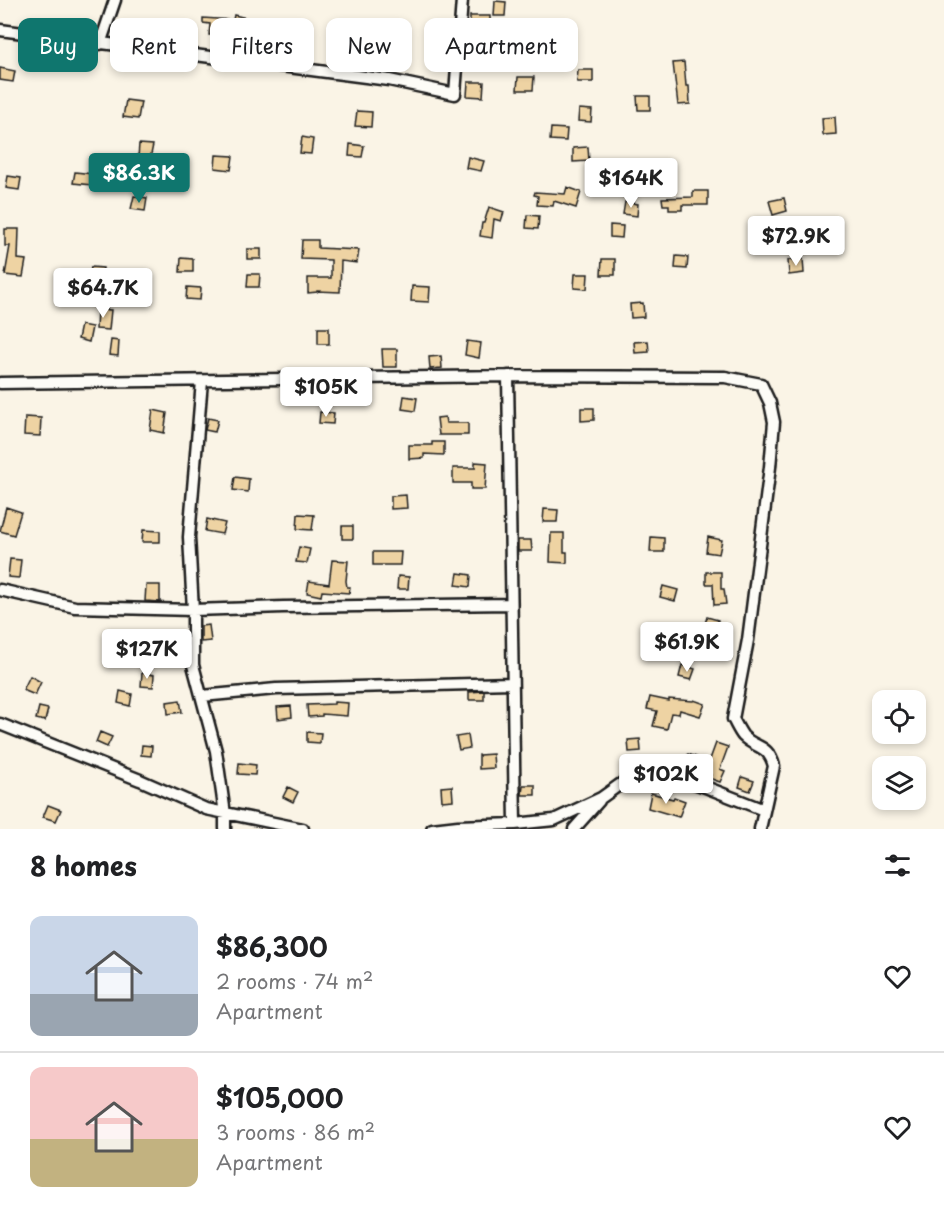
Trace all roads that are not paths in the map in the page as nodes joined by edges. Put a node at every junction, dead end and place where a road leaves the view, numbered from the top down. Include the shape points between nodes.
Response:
1 (115, 0) edge
2 (462, 0) edge
3 (0, 30) edge
4 (100, 44) junction
5 (508, 376) junction
6 (202, 381) junction
7 (0, 383) edge
8 (0, 590) edge
9 (511, 604) junction
10 (193, 610) junction
11 (512, 683) junction
12 (202, 696) junction
13 (0, 724) edge
14 (601, 798) junction
15 (764, 810) junction
16 (225, 814) junction
17 (515, 824) junction
18 (225, 829) edge
19 (303, 829) edge
20 (432, 829) edge
21 (574, 829) edge
22 (760, 829) edge

1 - 4 street
2 - 4 street via 455,94 389,80
3 - 4 street
5 - 6 street
5 - 9 street
5 - 15 street via 725,377 761,384 774,422 748,640 733,719 744,737 772,757 774,766
6 - 7 street
6 - 10 street via 189,537
8 - 10 street via 75,607
9 - 10 street
9 - 11 street
10 - 12 street via 193,665
11 - 12 street via 276,689
11 - 17 street
12 - 16 street via 216,751
13 - 16 street
14 - 15 street via 636,773 652,768
14 - 17 street via 554,820
14 - 21 street
15 - 22 street
16 - 18 street
16 - 19 street
17 - 20 street

